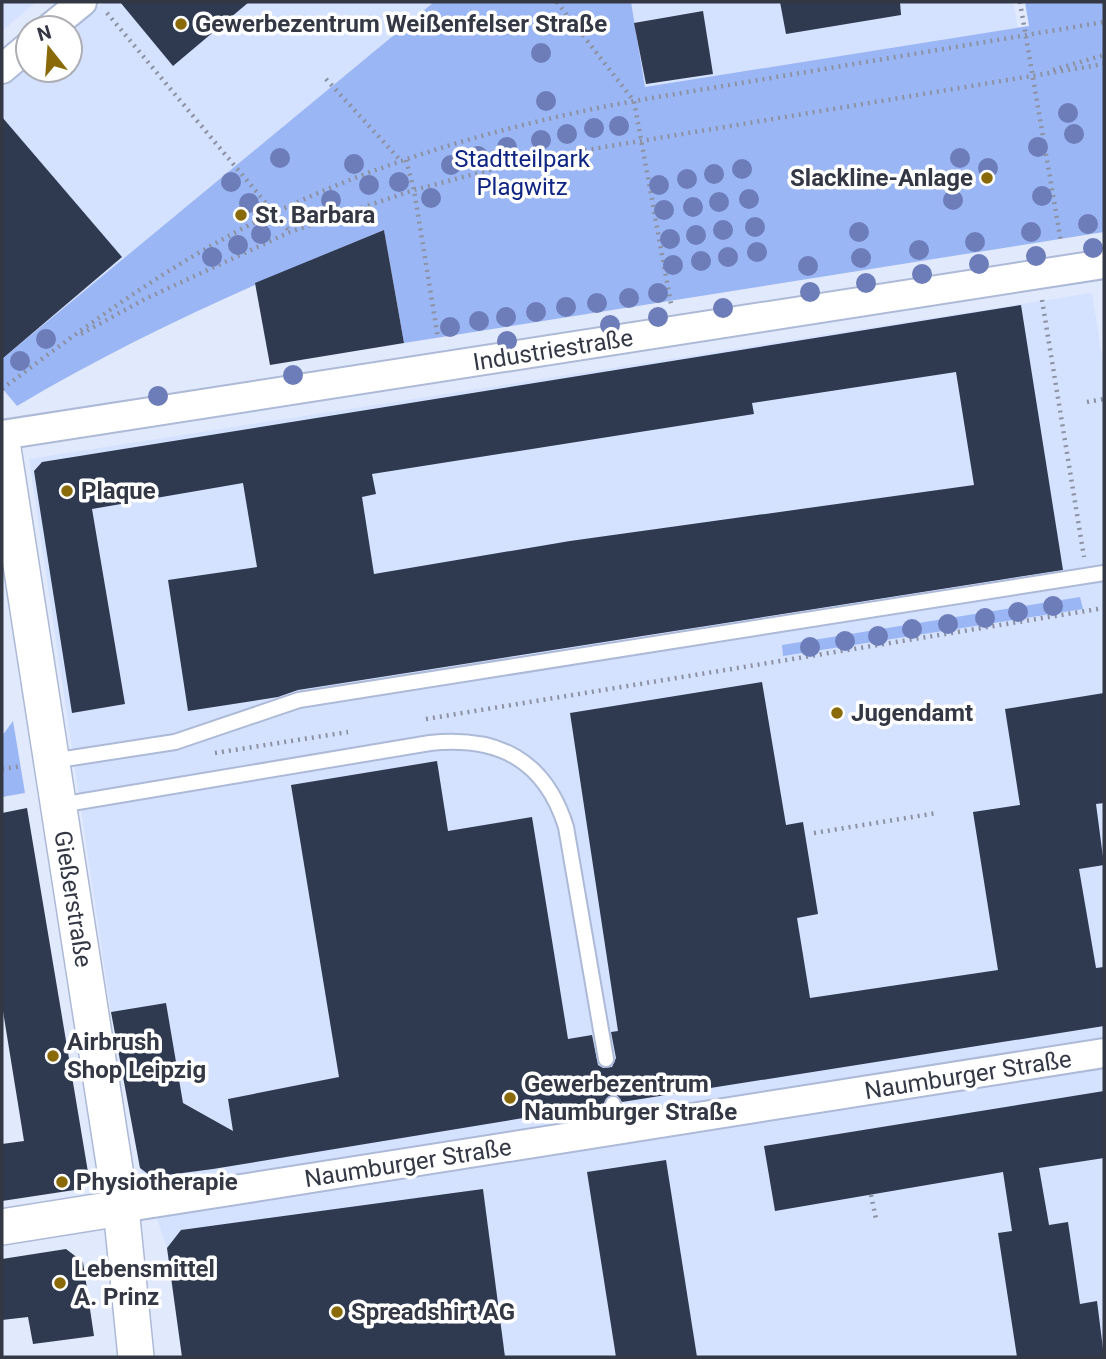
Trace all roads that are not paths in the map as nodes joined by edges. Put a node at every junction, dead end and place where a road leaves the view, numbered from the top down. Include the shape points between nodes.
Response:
1 (1104, 264) edge
2 (2, 435) edge
3 (2, 442) edge
4 (1104, 573) edge
5 (42, 766) junction
6 (58, 805) junction
7 (1104, 1053) edge
8 (606, 1059) dead end
9 (121, 1208) junction
10 (2, 1227) edge
11 (136, 1357) edge

1 - 2 street, Industriestraße
3 - 5 street, Gießerstraße
4 - 5 lane via 299,699 175,742
5 - 6 street, Gießerstraße
6 - 8 lane via 430,743 468,741 508,750 557,799 566,827
6 - 9 street, Gießerstraße
7 - 9 street, Naumburger Straße via 615,1117
9 - 10 street, Naumburger Straße
9 - 11 street, Gießerstraße

